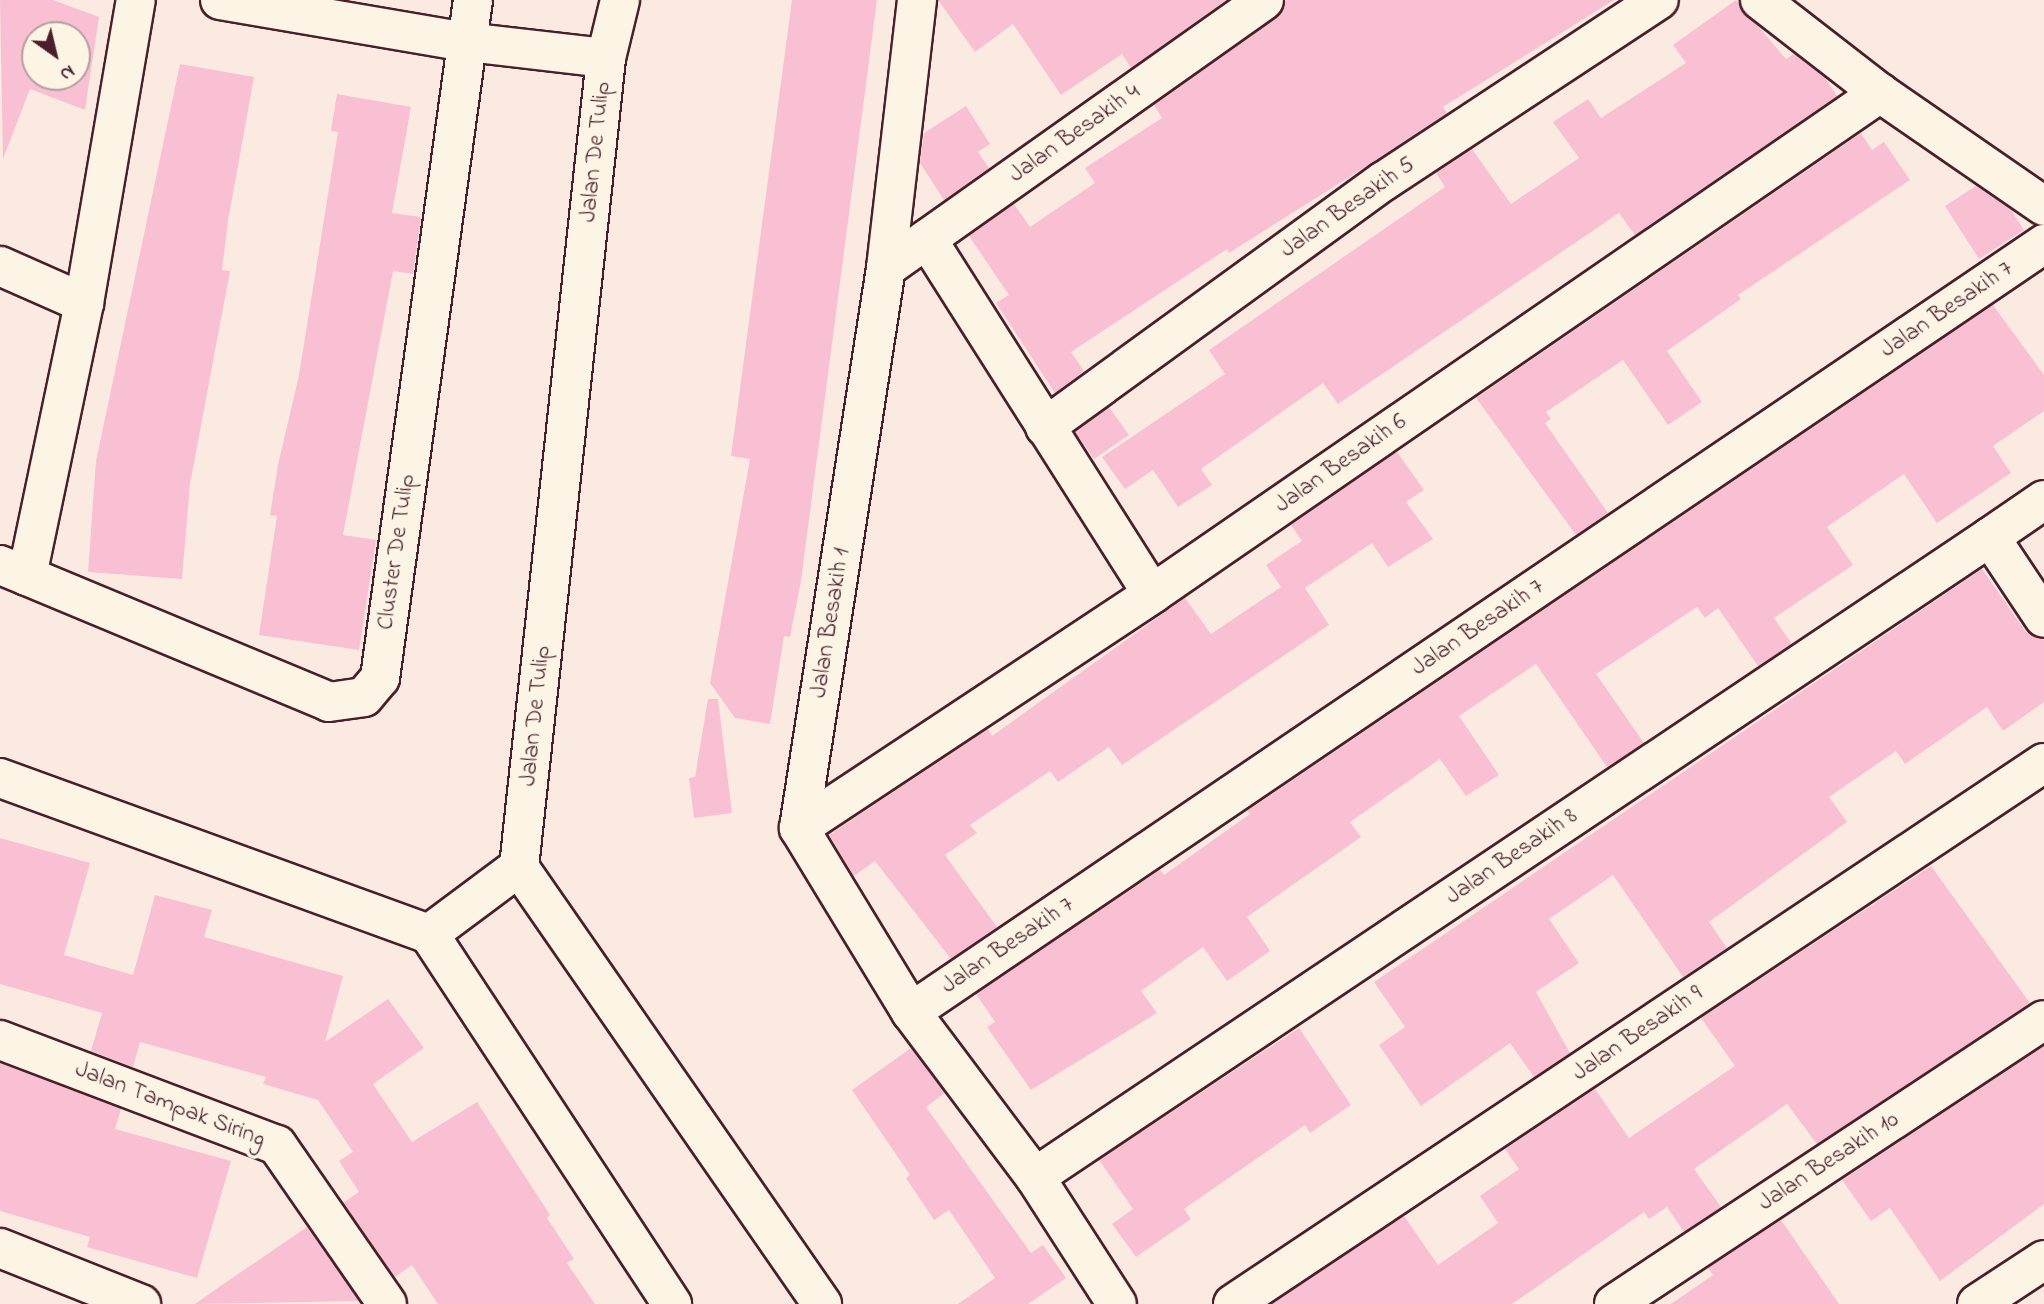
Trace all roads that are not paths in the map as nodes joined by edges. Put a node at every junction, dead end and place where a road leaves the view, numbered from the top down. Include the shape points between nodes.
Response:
1 (136, 0) edge
2 (220, 0) edge
3 (473, 0) edge
4 (620, 0) edge
5 (916, 0) edge
6 (1264, 0) edge
7 (1658, 0) edge
8 (1760, 0) edge
9 (467, 42) junction
10 (606, 58) junction
11 (1880, 93) junction
12 (2044, 206) edge
13 (927, 239) junction
14 (2044, 244) edge
15 (0, 266) edge
16 (886, 268) junction
17 (84, 303) junction
18 (1045, 427) junction
19 (2044, 500) edge
20 (1990, 537) junction
21 (14, 570) edge
22 (1152, 594) junction
23 (2044, 618) edge
24 (2044, 763) edge
25 (0, 778) edge
26 (799, 828) junction
27 (519, 867) junction
28 (429, 933) junction
29 (911, 1012) junction
30 (2044, 1020) edge
31 (0, 1040) edge
32 (1035, 1177) junction
33 (0, 1248) edge
34 (2044, 1260) edge
35 (141, 1304) edge
36 (387, 1304) edge
37 (672, 1304) edge
38 (822, 1304) edge
39 (1117, 1304) edge
40 (1233, 1304) edge
41 (1614, 1304) edge
42 (1977, 1304) edge

1 - 17 street, Cluster De Tulip
2 - 9 street
3 - 9 street, Cluster De Tulip
4 - 10 street, Jalan De Tulip
5 - 16 street, Jalan Besakih 1
6 - 13 street, Jalan Besakih 4
7 - 18 street, Jalan Besakih 5 via 1384,181
8 - 11 street
9 - 10 street
9 - 21 street, Cluster De Tulip via 380,678 364,697 329,702
10 - 27 street, Jalan De Tulip
11 - 12 street
11 - 22 street, Jalan Besakih 6
13 - 16 street, Jalan Besakih 4
13 - 18 street
14 - 29 street, Jalan Besakih 7
15 - 17 street
16 - 26 street, Jalan Besakih 1
17 - 21 street, Cluster De Tulip
18 - 22 street
19 - 20 street, Jalan Besakih 8
20 - 23 street
20 - 32 street, Jalan Besakih 8
22 - 26 street, Jalan Besakih 6
24 - 40 street, Jalan Besakih 9
25 - 28 street
26 - 29 street
27 - 28 street
27 - 38 street
28 - 37 street
29 - 32 street
30 - 41 street, Jalan Besakih 10
31 - 36 street, Jalan Tampak Siring via 277,1145
32 - 39 street
33 - 35 street
34 - 42 street

